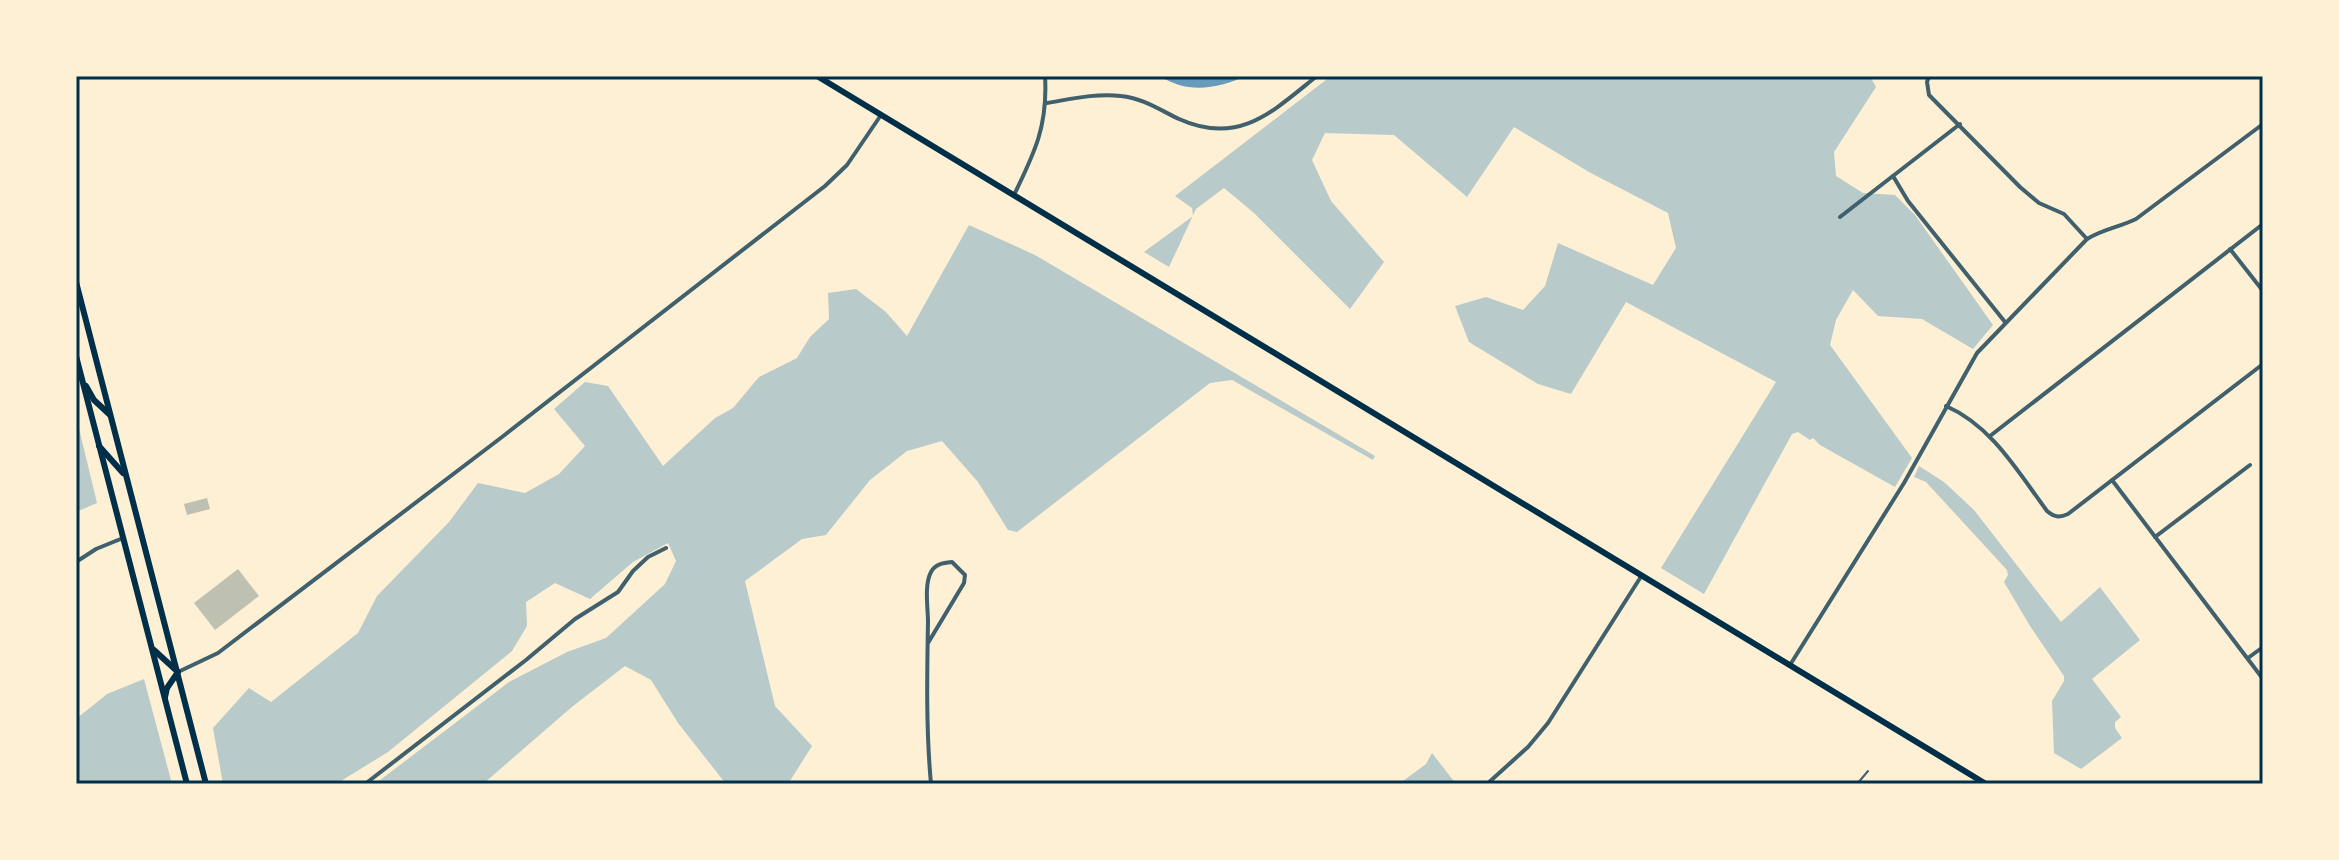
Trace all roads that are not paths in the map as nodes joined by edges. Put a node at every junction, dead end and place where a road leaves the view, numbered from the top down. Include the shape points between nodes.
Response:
1 (817, 76) edge
2 (1045, 76) edge
3 (1317, 76) edge
4 (1929, 76) edge
5 (1047, 103) junction
6 (881, 114) junction
7 (1960, 124) junction
8 (2263, 124) edge
9 (1893, 176) junction
10 (1014, 195) junction
11 (1840, 217) dead end
12 (2263, 224) edge
13 (2087, 239) junction
14 (2230, 249) junction
15 (76, 283) edge
16 (2263, 291) edge
17 (2005, 322) junction
18 (76, 356) edge
19 (2263, 364) edge
20 (82, 379) junction
21 (1946, 406) junction
22 (110, 415) junction
23 (1990, 436) junction
24 (99, 445) junction
25 (2250, 465) dead end
26 (127, 479) junction
27 (2112, 480) junction
28 (2155, 537) junction
29 (123, 538) junction
30 (666, 548) dead end
31 (76, 562) edge
32 (1642, 575) junction
33 (928, 643) junction
34 (2263, 647) edge
35 (151, 648) junction
36 (2248, 658) junction
37 (1790, 665) junction
38 (178, 672) junction
39 (2263, 679) edge
40 (165, 698) junction
41 (1868, 771) dead end
42 (187, 784) edge
43 (206, 784) edge
44 (365, 784) edge
45 (931, 784) edge
46 (1487, 784) edge
47 (1857, 784) edge
48 (1986, 784) edge

1 - 6 main road
2 - 5 street
3 - 5 street via 1259,120 1217,130 1123,96
4 - 7 street via 1929,95
5 - 10 street via 1041,133
6 - 10 main road
6 - 38 street via 847,165 806,202 218,653
7 - 9 street
7 - 13 street via 2020,187 2064,214
8 - 13 street via 2136,219
9 - 11 street
9 - 17 street
10 - 32 main road
12 - 14 street
13 - 17 street
14 - 16 street
14 - 23 street
15 - 22 main road
17 - 21 street via 1977,353
18 - 20 main road
19 - 27 street
20 - 22 main road
20 - 24 main road
21 - 23 street
21 - 37 street
22 - 26 main road
23 - 27 street via 2053,516 2068,514
24 - 26 main road
24 - 29 main road
25 - 28 street
26 - 38 main road
27 - 28 street
28 - 36 street
29 - 31 street
29 - 35 main road
30 - 44 street via 648,557 618,592 575,619
32 - 37 main road
32 - 46 street via 1548,723
33 - 33 street via 928,581 939,564 952,562 965,575 964,583
33 - 45 street
34 - 36 street
35 - 38 main road
35 - 40 main road
36 - 39 street
37 - 48 main road
38 - 40 main road
38 - 43 main road
40 - 42 main road
41 - 47 lane

